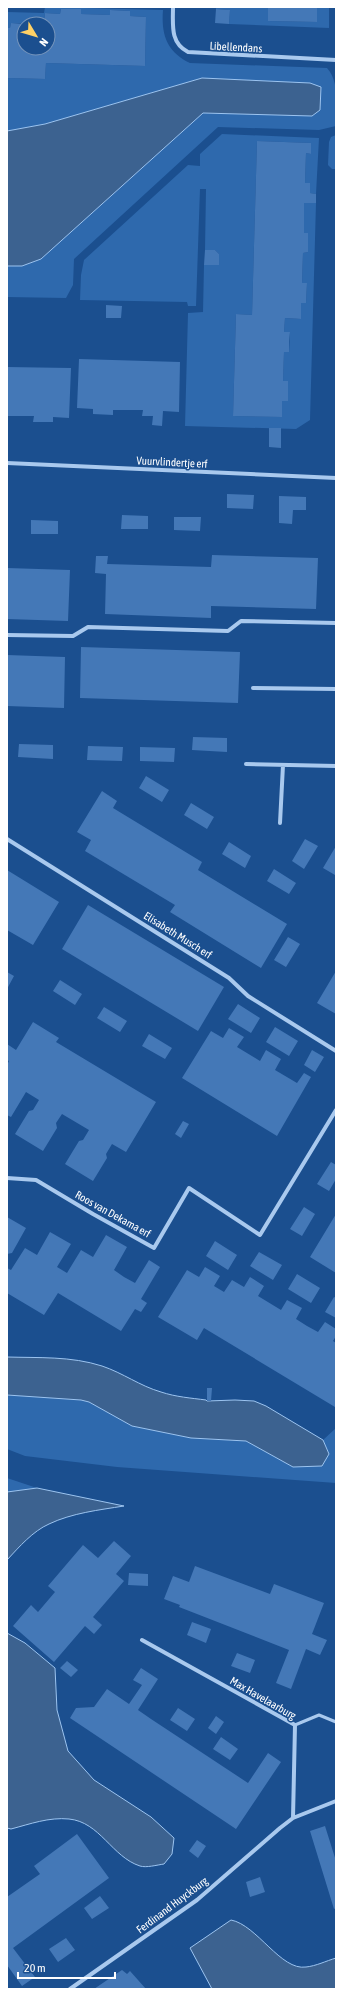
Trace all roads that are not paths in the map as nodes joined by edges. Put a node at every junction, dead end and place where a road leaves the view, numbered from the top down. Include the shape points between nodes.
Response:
1 (173, 7) edge
2 (336, 60) edge
3 (7, 463) edge
4 (336, 478) edge
5 (336, 623) edge
6 (7, 635) edge
7 (253, 688) dead end
8 (336, 690) edge
9 (246, 764) dead end
10 (283, 765) junction
11 (336, 766) edge
12 (280, 823) dead end
13 (7, 839) edge
14 (336, 1051) edge
15 (336, 1110) edge
16 (7, 1178) edge
17 (142, 1640) dead end
18 (336, 1722) edge
19 (295, 1725) junction
20 (336, 1801) edge
21 (293, 1818) junction
22 (70, 1989) edge

1 - 2 street, Libellendans via 175,40 188,52
3 - 4 street, Vuurvlindertje erf
5 - 6 street via 241,621 228,632 88,628 73,636
7 - 8 street
9 - 10 street
10 - 11 street
10 - 12 street
13 - 14 street, Elisabeth Musch erf via 229,978 248,996
15 - 16 street, Roos van Dekama erf via 260,1235 189,1188 154,1248 36,1180
17 - 19 street, Max Havelaarburg
18 - 19 lane via 318,1715
19 - 21 street, Max Havelaarburg
20 - 21 street
21 - 22 street, Ferdinand Huyckburg via 197,1900

